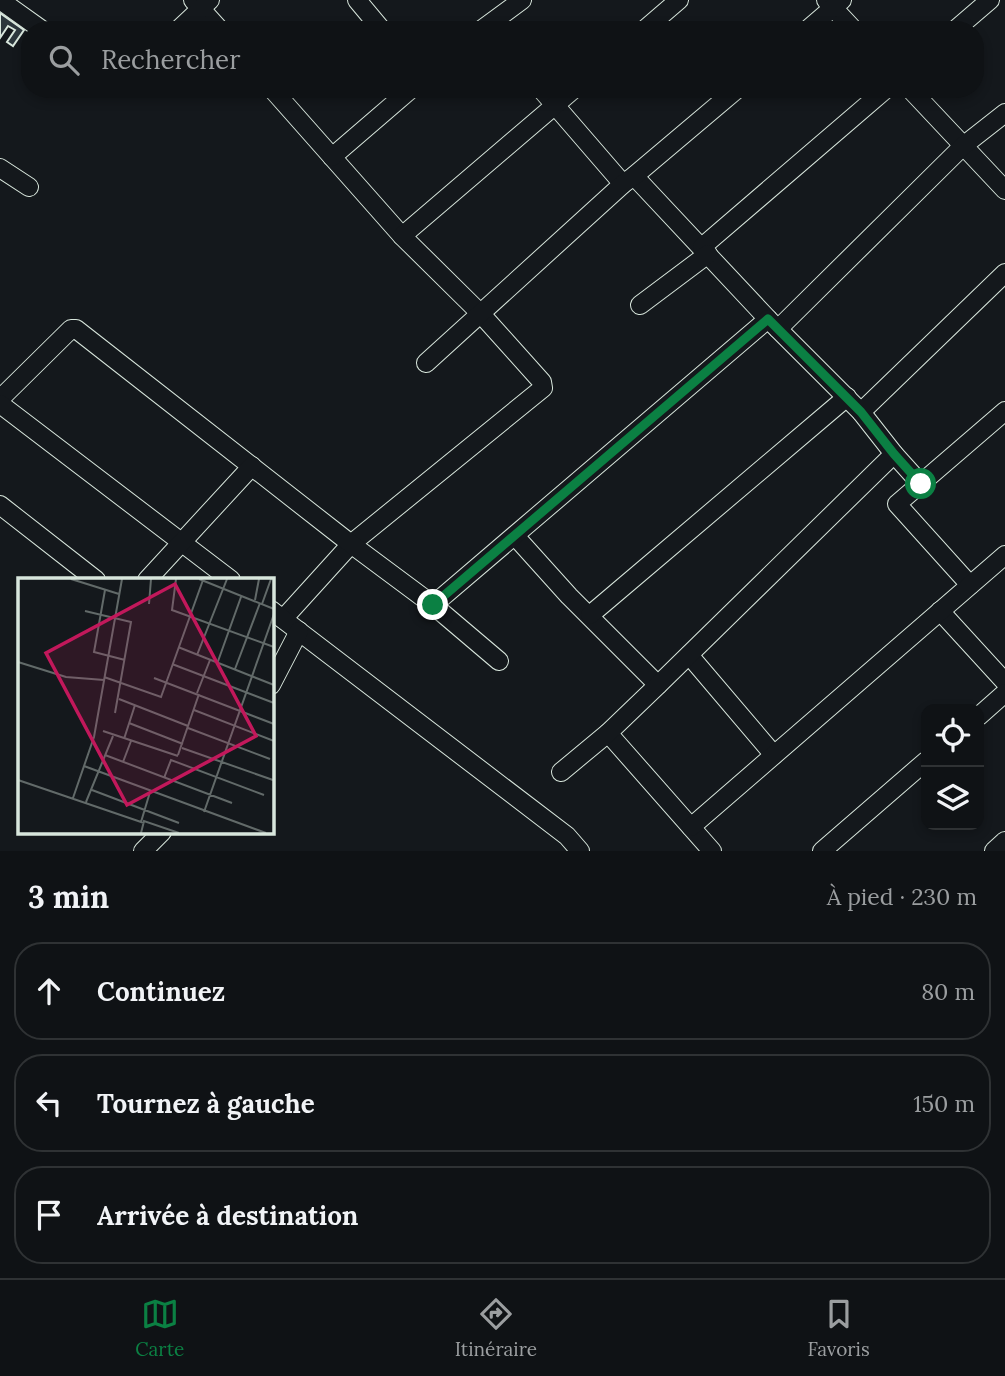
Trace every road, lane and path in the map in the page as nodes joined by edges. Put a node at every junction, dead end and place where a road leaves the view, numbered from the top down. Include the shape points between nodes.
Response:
1 (0, 0) edge
2 (357, 0) edge
3 (522, 0) edge
4 (679, 0) edge
5 (990, 0) edge
6 (201, 3) edge
7 (834, 3) edge
8 (29, 21) edge
9 (186, 21) edge
10 (214, 21) edge
11 (374, 21) edge
12 (494, 21) edge
13 (654, 21) edge
14 (816, 21) edge
15 (847, 21) edge
16 (966, 21) edge
17 (280, 98) edge
18 (400, 98) edge
19 (548, 98) edge
20 (564, 98) edge
21 (726, 98) edge
22 (876, 98) edge
23 (918, 98) edge
24 (555, 106) junction
25 (1005, 113) edge
26 (963, 146) junction
27 (332, 156) junction
28 (0, 168) edge
29 (629, 180) junction
30 (29, 187) dead end
31 (1005, 190) edge
32 (402, 236) junction
33 (705, 250) junction
34 (1005, 273) edge
35 (640, 305) dead end
36 (481, 314) junction
37 (773, 324) junction
38 (426, 363) dead end
39 (847, 397) junction
40 (0, 399) edge
41 (0, 404) edge
42 (1005, 411) edge
43 (861, 412) junction
44 (894, 454) junction
45 (252, 466) junction
46 (921, 484) junction
47 (0, 505) edge
48 (515, 536) junction
49 (181, 542) junction
50 (351, 544) junction
51 (1005, 555) edge
52 (93, 578) edge
53 (149, 578) edge
54 (228, 578) edge
55 (970, 585) junction
56 (433, 605) junction
57 (940, 611) junction
58 (277, 614) edge
59 (590, 615) junction
60 (299, 631) junction
61 (689, 655) junction
62 (499, 661) dead end
63 (273, 681) edge
64 (658, 685) junction
65 (1004, 693) edge
66 (984, 711) edge
67 (608, 733) junction
68 (774, 755) junction
69 (921, 765) edge
70 (561, 772) dead end
71 (691, 827) junction
72 (160, 834) edge
73 (1005, 841) edge
74 (143, 851) edge
75 (580, 851) edge
76 (712, 851) edge
77 (822, 851) edge
78 (994, 851) edge

1 - 8 street
2 - 11 street
3 - 12 street
4 - 13 street
5 - 16 street
6 - 9 street
6 - 10 street
7 - 14 street
7 - 15 street
17 - 27 street
18 - 27 street
19 - 24 street
20 - 24 street
21 - 29 street
22 - 33 street
23 - 26 street
24 - 29 street
24 - 32 street
25 - 26 street
26 - 31 street
26 - 37 street
27 - 32 street
28 - 30 street
29 - 33 street
29 - 36 street
32 - 36 street
33 - 35 street
33 - 37 street
34 - 43 street
36 - 38 street
36 - 50 street via 543,388
37 - 39 street
37 - 48 street
39 - 43 street
39 - 59 street
40 - 45 street via 71,329 76,330
41 - 49 street
42 - 46 street
43 - 44 street
44 - 46 street
44 - 61 street
45 - 49 street
45 - 50 street
46 - 55 street via 897,503
47 - 52 street
48 - 56 street
48 - 59 street
49 - 53 street
49 - 54 street
50 - 56 street
50 - 58 street
51 - 55 street
55 - 57 street
56 - 62 street
57 - 65 street
57 - 68 street
58 - 60 street
59 - 64 street
60 - 63 street
60 - 75 street via 567,836
61 - 64 street
61 - 68 street
64 - 67 street
65 - 66 street
67 - 70 street
67 - 71 street
68 - 71 street
69 - 77 street
71 - 76 street
72 - 74 street
73 - 78 street

